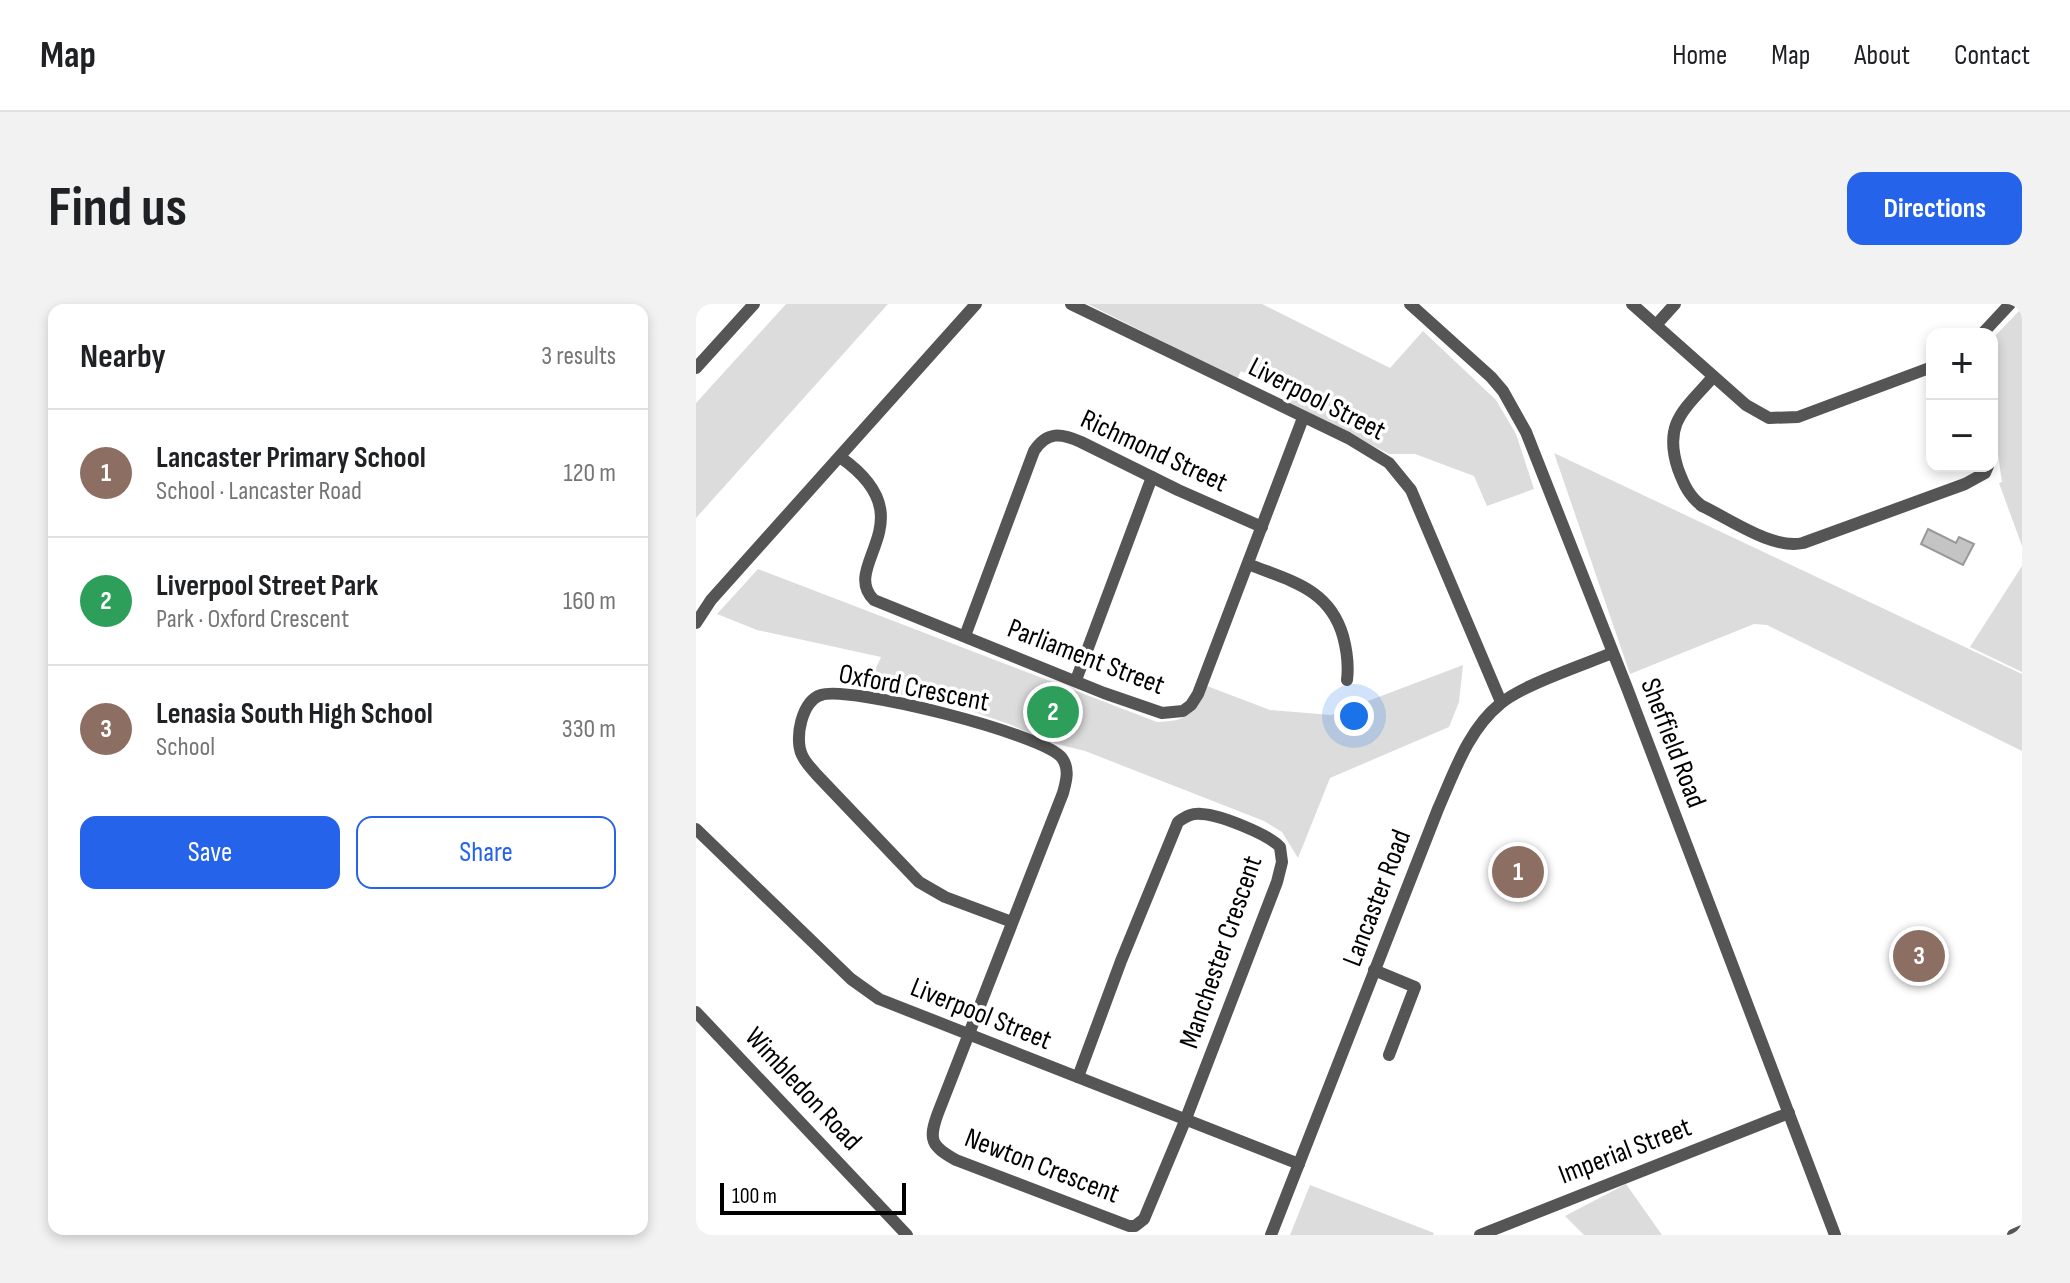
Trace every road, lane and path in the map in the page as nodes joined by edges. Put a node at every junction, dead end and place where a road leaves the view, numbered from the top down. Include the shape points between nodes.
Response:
1 (976, 304) edge
2 (1071, 304) edge
3 (1410, 304) edge
4 (1632, 304) edge
5 (1675, 304) edge
6 (2010, 304) edge
7 (750, 305) edge
8 (1656, 325) junction
9 (1988, 328) edge
10 (696, 368) edge
11 (1926, 369) edge
12 (1713, 377) junction
13 (1303, 418) junction
14 (840, 457) junction
15 (1985, 472) edge
16 (1152, 477) junction
17 (1262, 527) junction
18 (1248, 564) junction
19 (696, 623) edge
20 (965, 636) junction
21 (1612, 653) junction
22 (1076, 680) junction
23 (1347, 680) dead end
24 (1501, 702) junction
25 (696, 829) edge
26 (1012, 922) junction
27 (1374, 970) junction
28 (696, 1012) edge
29 (970, 1035) junction
30 (1389, 1055) dead end
31 (1078, 1077) junction
32 (1789, 1113) junction
33 (1185, 1121) junction
34 (1299, 1164) junction
35 (1136, 1230) edge
36 (2022, 1231) edge
37 (907, 1235) edge
38 (1271, 1235) edge
39 (1480, 1235) edge
40 (1835, 1235) edge
41 (2013, 1235) edge

1 - 14 street
2 - 13 street, Liverpool Street
3 - 21 street, Sheffield Road via 1503,391 1526,432
4 - 8 street
5 - 8 street
6 - 9 street
7 - 10 street
8 - 12 street
11 - 12 street via 1783,420 1757,413
12 - 15 street via 1673,427 1672,451 1683,482 1702,506 1776,542 1803,543
13 - 17 street, Parliament Street
13 - 24 street, Liverpool Street via 1369,450 1402,477
14 - 19 street
14 - 20 street, Parliament Street via 865,476 881,507 865,577 868,594
16 - 17 street, Richmond Street
16 - 20 street, Richmond Street via 1066,435 1054,434 1041,442
16 - 22 street
17 - 18 street, Parliament Street
18 - 22 street, Parliament Street via 1198,694 1183,711 1162,713
18 - 23 street via 1326,601 1348,653
20 - 22 street, Parliament Street
21 - 24 street, Lancaster Road
21 - 32 street, Sheffield Road
24 - 27 street, Lancaster Road via 1458,762
25 - 29 street, Liverpool Street via 865,990
26 - 26 street, Oxford Crescent via 930,890 849,810 800,751 810,701 844,694 938,712 1021,736 1062,758 1066,784
26 - 29 street, Oxford Crescent
27 - 30 street via 1415,987
27 - 34 street, Lancaster Road
28 - 37 street, Wimbledon Road
29 - 31 street, Liverpool Street
29 - 35 street, Newton Crescent via 933,1127 937,1148 1009,1182
31 - 33 street, Liverpool Street
31 - 33 street, Manchester Crescent via 1178,822 1193,814 1210,815 1263,835 1280,847 1281,871
32 - 39 street, Imperial Street
32 - 40 street, Sheffield Road
33 - 34 street, Liverpool Street
33 - 35 street, Newton Crescent
34 - 38 street, Lancaster Road
36 - 41 street

